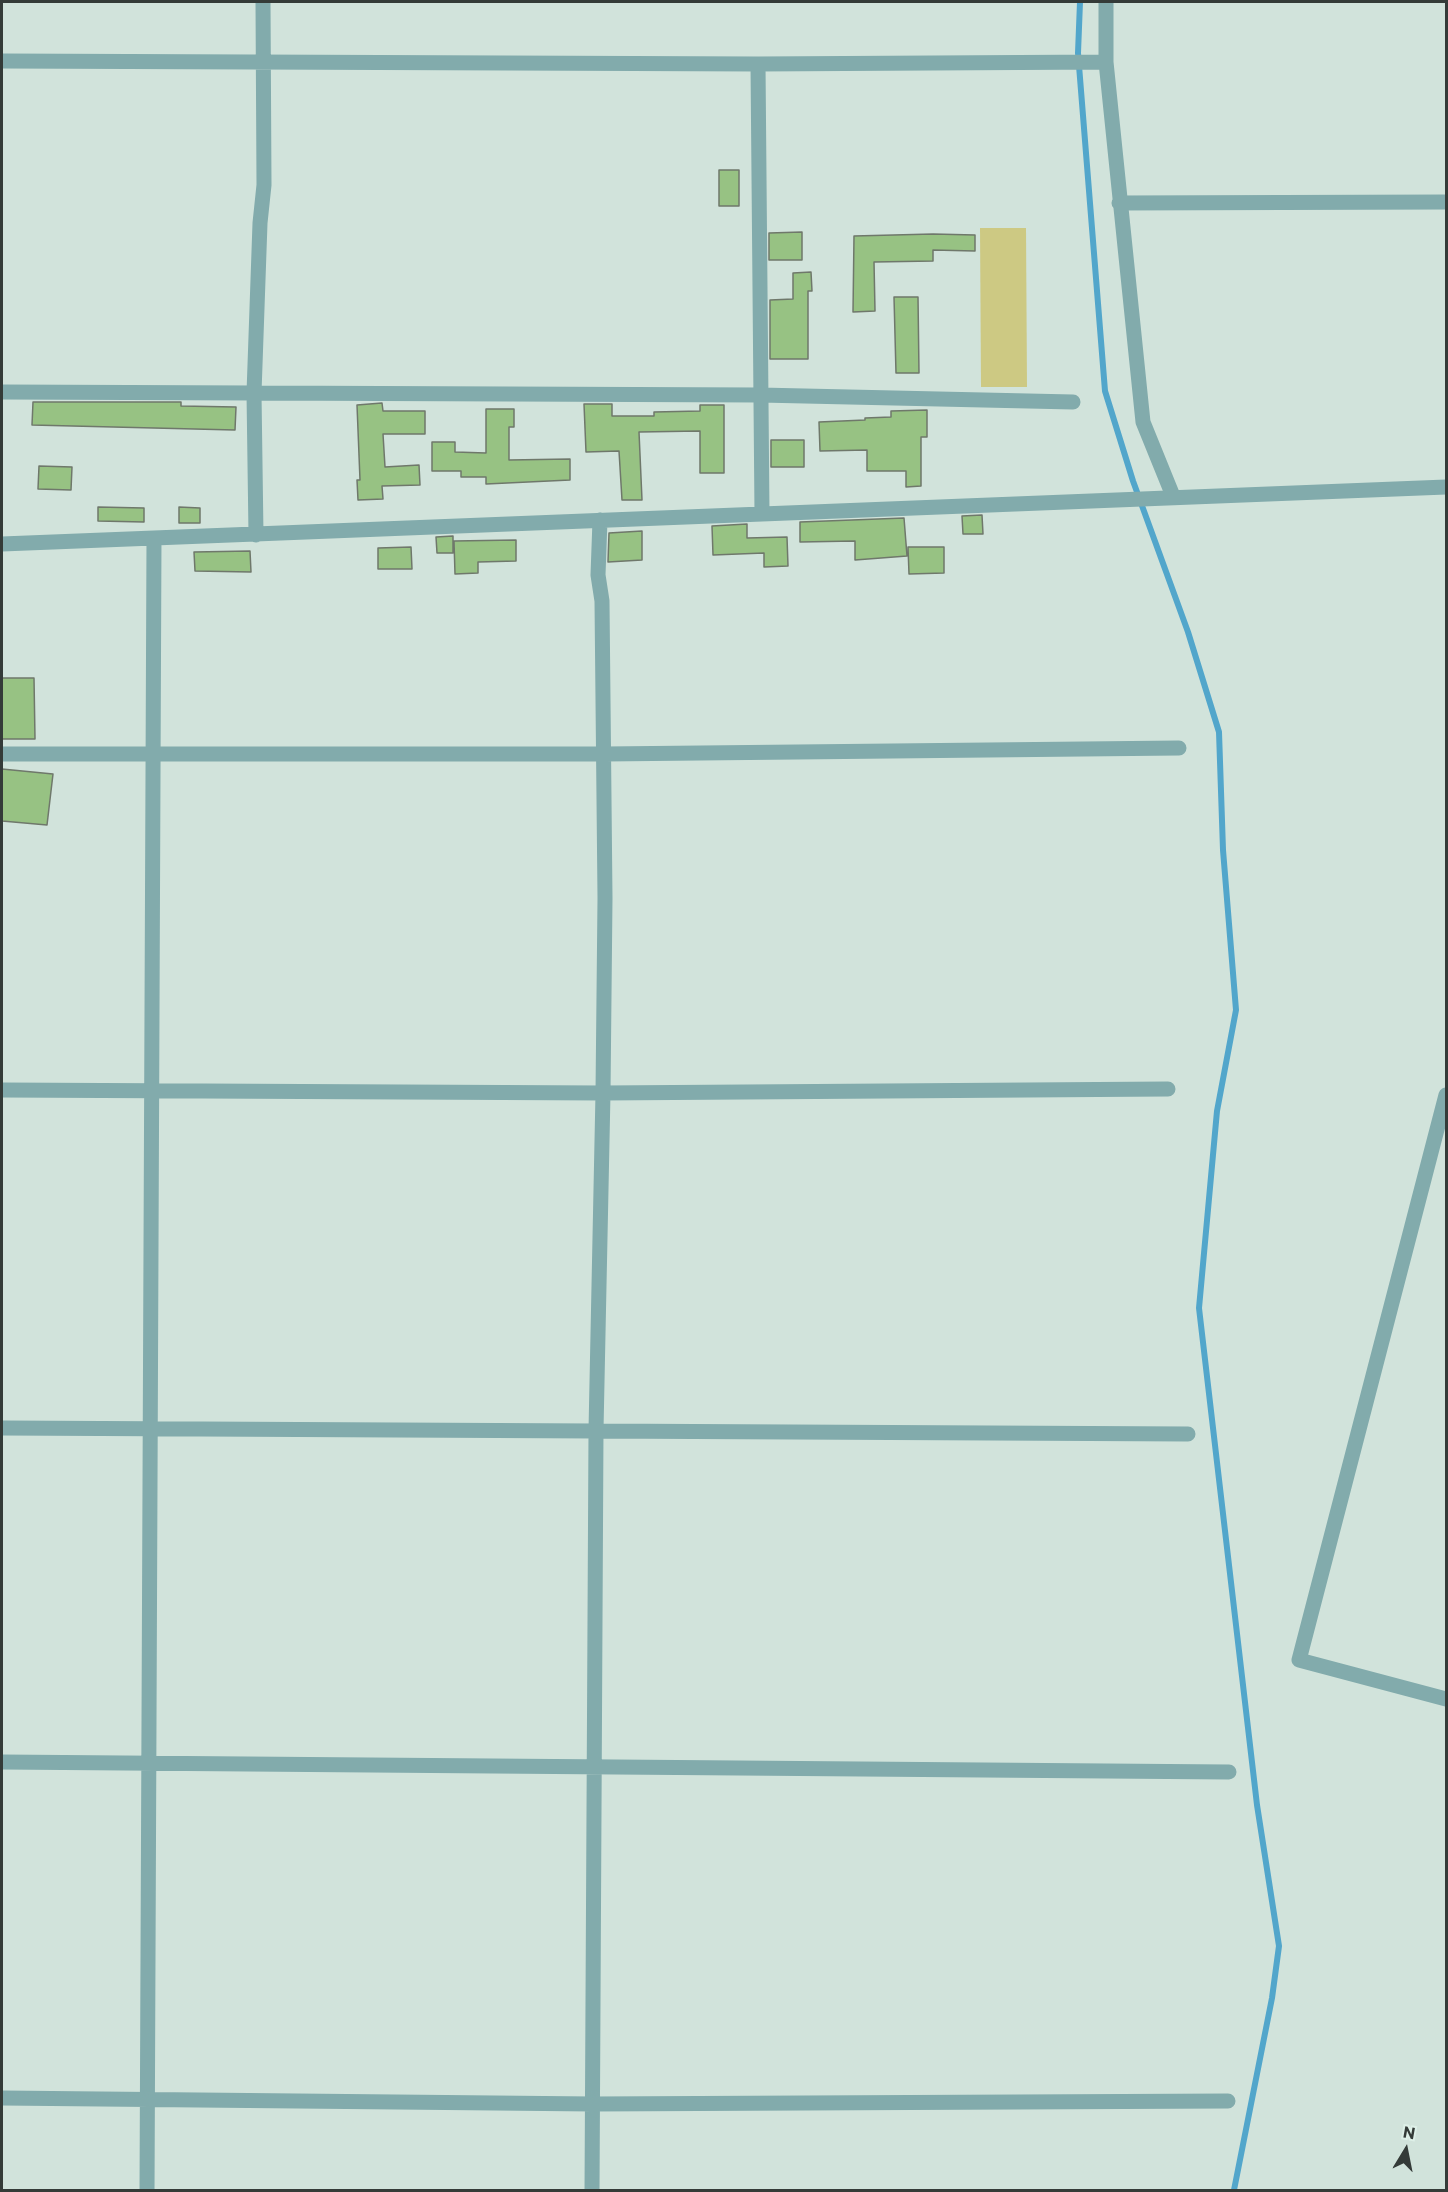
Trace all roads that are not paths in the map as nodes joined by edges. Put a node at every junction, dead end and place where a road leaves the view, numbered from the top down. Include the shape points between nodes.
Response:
1 (263, 2) edge
2 (1106, 2) edge
3 (2, 61) edge
4 (263, 61) junction
5 (1106, 62) junction
6 (758, 64) junction
7 (1446, 202) edge
8 (1119, 203) junction
9 (2, 392) edge
10 (254, 393) junction
11 (760, 395) junction
12 (1073, 402) dead end
13 (1446, 487) edge
14 (1173, 496) junction
15 (762, 514) junction
16 (600, 520) junction
17 (256, 535) junction
18 (154, 538) junction
19 (2, 544) edge
20 (1179, 748) dead end
21 (2, 754) edge
22 (605, 754) junction
23 (153, 755) junction
24 (1168, 1089) dead end
25 (2, 1090) edge
26 (152, 1091) junction
27 (603, 1093) junction
28 (1446, 1095) edge
29 (1443, 1126) edge
30 (2, 1428) edge
31 (150, 1428) junction
32 (596, 1430) junction
33 (1188, 1434) dead end
34 (1446, 1699) edge
35 (2, 1762) edge
36 (148, 1763) junction
37 (594, 1768) junction
38 (1229, 1772) dead end
39 (2, 2098) edge
40 (149, 2098) junction
41 (1228, 2101) dead end
42 (593, 2104) junction
43 (147, 2190) edge
44 (592, 2190) edge

1 - 4 street
2 - 5 street
3 - 4 street
4 - 6 street
4 - 10 street via 264,185
5 - 6 street
5 - 8 street
6 - 11 street
7 - 8 street
8 - 14 street via 1143,422
9 - 10 street
10 - 11 street
10 - 17 street
11 - 12 street
11 - 15 street
13 - 14 street
14 - 15 street
15 - 16 street
16 - 17 street
16 - 22 street via 598,575
17 - 18 street
18 - 19 street
18 - 23 street
20 - 22 street
21 - 23 street
22 - 23 street
22 - 27 street
23 - 26 street
24 - 27 street
25 - 26 street
26 - 27 street
26 - 31 street
27 - 32 street
28 - 29 street
29 - 34 street via 1299,1660
30 - 31 street
31 - 32 street
31 - 36 street
32 - 33 street
32 - 37 street
35 - 36 street
36 - 37 street
36 - 40 street
37 - 38 street
37 - 42 street
39 - 40 street
40 - 42 street
40 - 43 street
41 - 42 street
42 - 44 street

